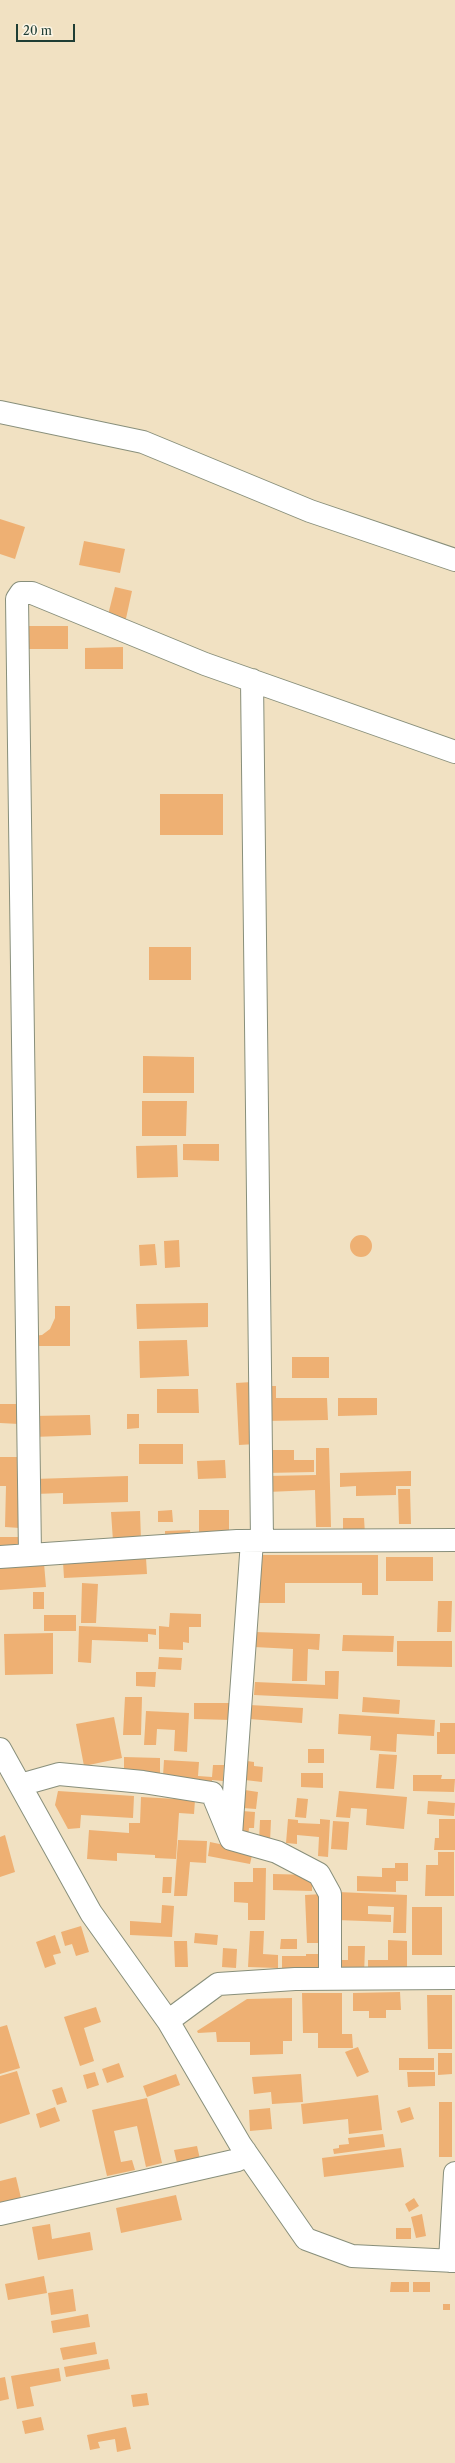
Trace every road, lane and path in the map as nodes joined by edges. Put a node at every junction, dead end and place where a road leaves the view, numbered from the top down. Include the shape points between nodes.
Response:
1 (0, 412) edge
2 (455, 560) edge
3 (252, 680) junction
4 (455, 752) edge
5 (455, 1525) edge
6 (417, 1540) junction
7 (455, 1540) edge
8 (257, 1541) junction
9 (30, 1555) junction
10 (0, 1557) edge
11 (0, 1749) edge
12 (20, 1785) junction
13 (231, 1839) junction
14 (455, 1978) edge
15 (330, 1979) junction
16 (168, 2021) junction
17 (245, 2151) junction
18 (455, 2173) edge
19 (0, 2214) edge
20 (452, 2261) edge

1 - 2 street via 143,442 310,511
3 - 4 street
3 - 8 street
3 - 9 street via 205,664 32,593 21,593 17,599
5 - 6 street
6 - 7 street
6 - 8 street
8 - 9 street
8 - 13 street
9 - 10 street
11 - 12 street
12 - 13 street via 58,1774 142,1782 212,1793
12 - 16 street via 91,1913
13 - 15 street via 277,1852 319,1874 330,1894
14 - 15 street
15 - 16 street via 218,1984
16 - 17 street
17 - 19 street via 238,2160
17 - 20 street via 306,2239 352,2256
18 - 20 street

